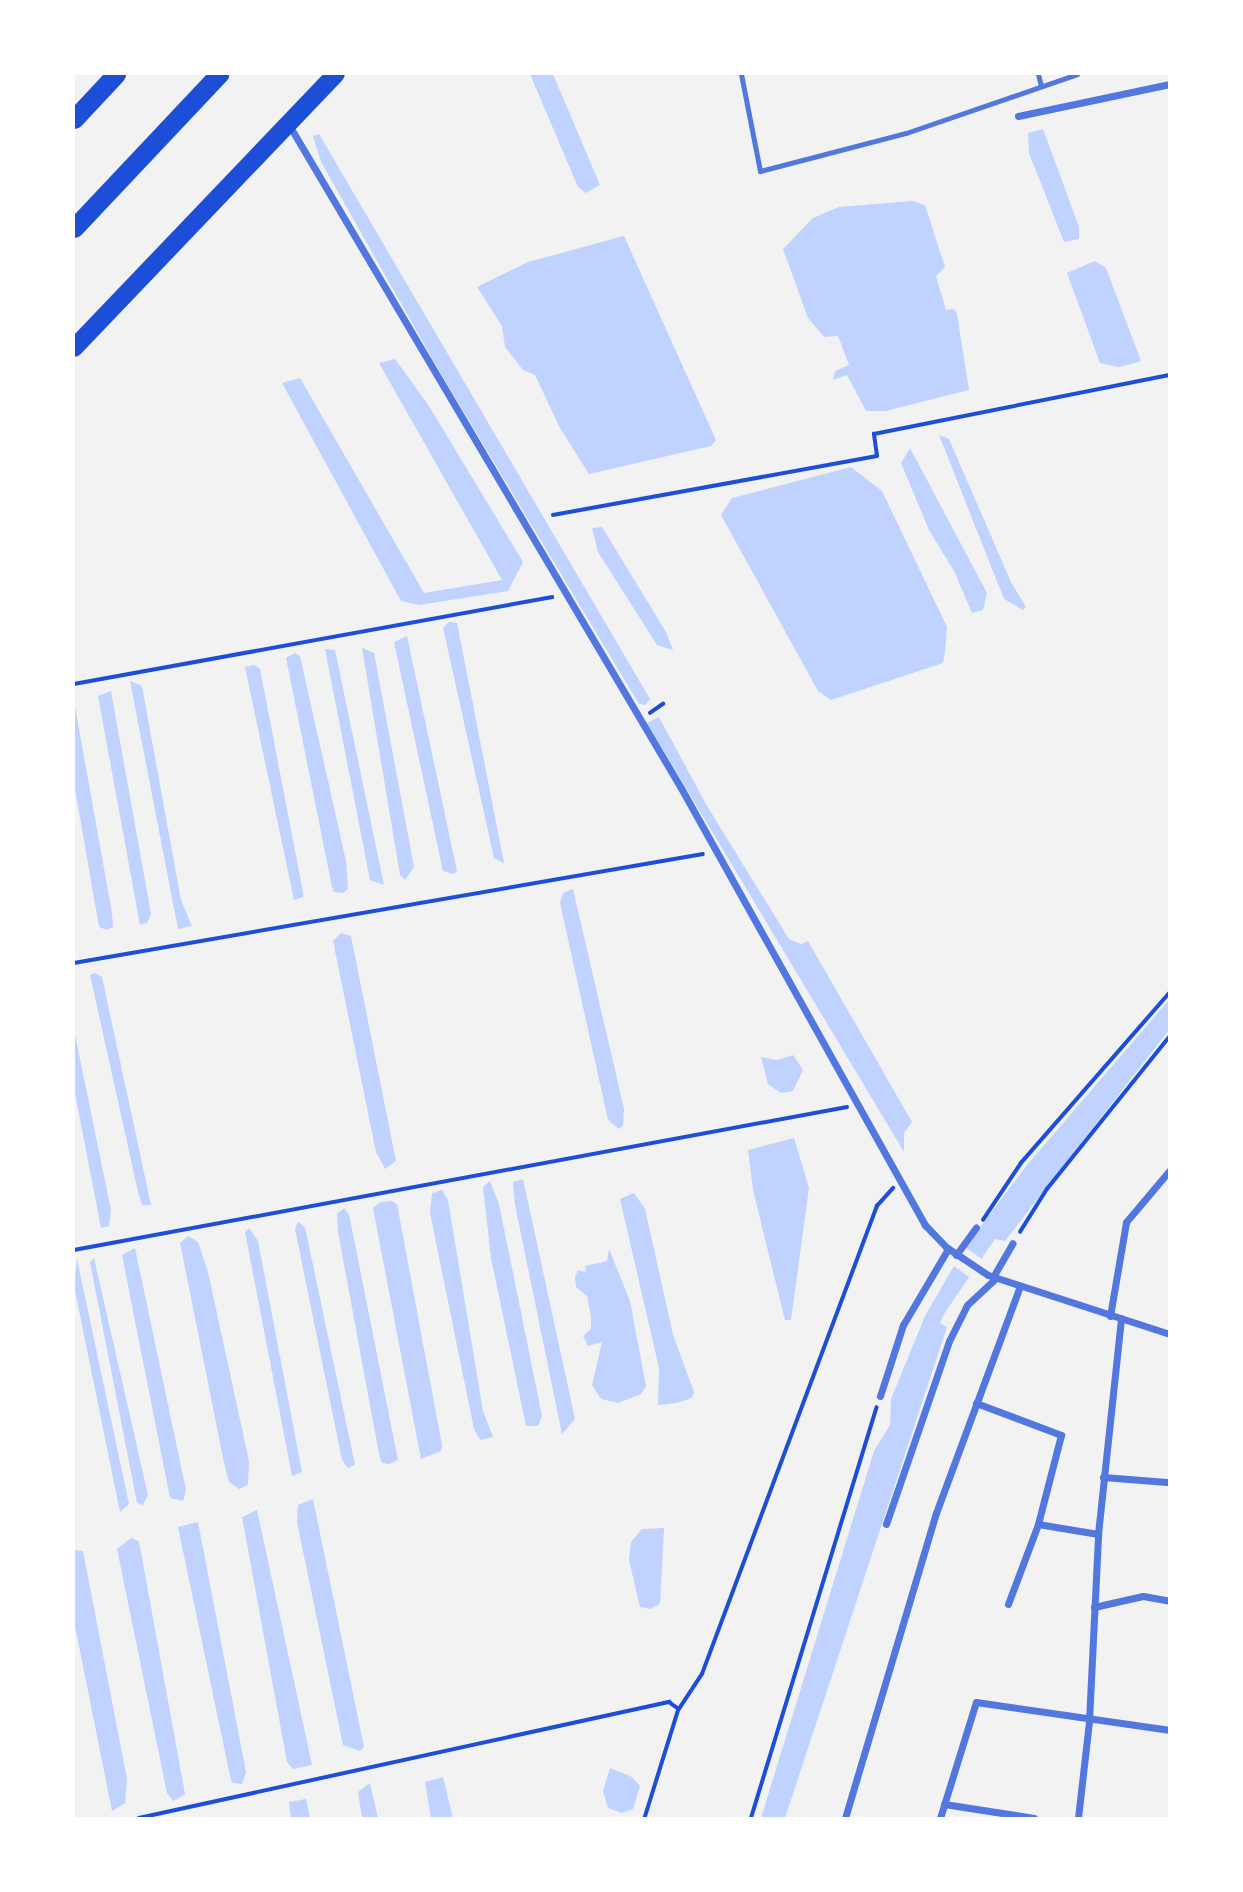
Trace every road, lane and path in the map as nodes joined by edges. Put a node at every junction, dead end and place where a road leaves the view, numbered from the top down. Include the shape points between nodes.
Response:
1 (116, 74) edge
2 (219, 74) edge
3 (335, 74) edge
4 (741, 74) edge
5 (1038, 74) edge
6 (1077, 74) edge
7 (1170, 84) edge
8 (1041, 86) junction
9 (1018, 116) dead end
10 (74, 119) edge
11 (289, 124) junction
12 (74, 228) edge
13 (74, 348) edge
14 (1170, 375) edge
15 (553, 515) dead end
16 (562, 589) junction
17 (74, 684) edge
18 (716, 852) junction
19 (74, 963) edge
20 (1170, 992) edge
21 (1170, 1036) edge
22 (856, 1105) junction
23 (1170, 1170) edge
24 (899, 1183) junction
25 (976, 1227) joint
26 (1013, 1243) joint
27 (74, 1250) edge
28 (952, 1252) junction
29 (992, 1277) junction
30 (1020, 1286) junction
31 (1110, 1315) junction
32 (1121, 1318) junction
33 (1170, 1334) edge
34 (880, 1396) joint
35 (976, 1403) junction
36 (1104, 1477) junction
37 (1167, 1482) dead end
38 (886, 1524) dead end
39 (1038, 1524) junction
40 (1098, 1534) junction
41 (1170, 1601) edge
42 (1008, 1604) dead end
43 (1094, 1607) junction
44 (679, 1709) junction
45 (1089, 1721) junction
46 (1170, 1730) edge
47 (944, 1804) junction
48 (139, 1818) edge
49 (645, 1818) edge
50 (751, 1818) edge
51 (845, 1818) edge
52 (940, 1818) edge
53 (1034, 1818) edge
54 (1078, 1818) edge

1 - 10 highway
2 - 12 highway
3 - 11 main road
4 - 8 lane via 760,171 906,133
5 - 8 lane
6 - 8 lane
7 - 9 street
11 - 13 main road
11 - 16 street
14 - 15 path via 874,434 877,456
16 - 17 path via 539,600
16 - 18 street
18 - 19 path
18 - 22 street
20 - 25 path via 1021,1163
21 - 26 path via 1047,1189
22 - 24 street
22 - 27 path
23 - 31 street via 1126,1222
24 - 28 street via 925,1225
24 - 44 path via 877,1206 702,1674
25 - 28 street
26 - 29 street
28 - 29 street
28 - 34 street via 903,1325
29 - 30 street
29 - 38 street via 967,1305 949,1341
30 - 31 street
30 - 35 street
31 - 32 street
32 - 33 street
32 - 36 street
34 - 50 path
35 - 39 street via 1061,1435
35 - 51 street via 936,1513
36 - 37 street
36 - 40 street
39 - 40 street
39 - 42 street
40 - 43 street
41 - 43 street via 1143,1596
43 - 45 street
44 - 48 path via 669,1702
44 - 49 path
45 - 46 street
45 - 47 street via 976,1702
45 - 54 street
47 - 52 street
47 - 53 street

